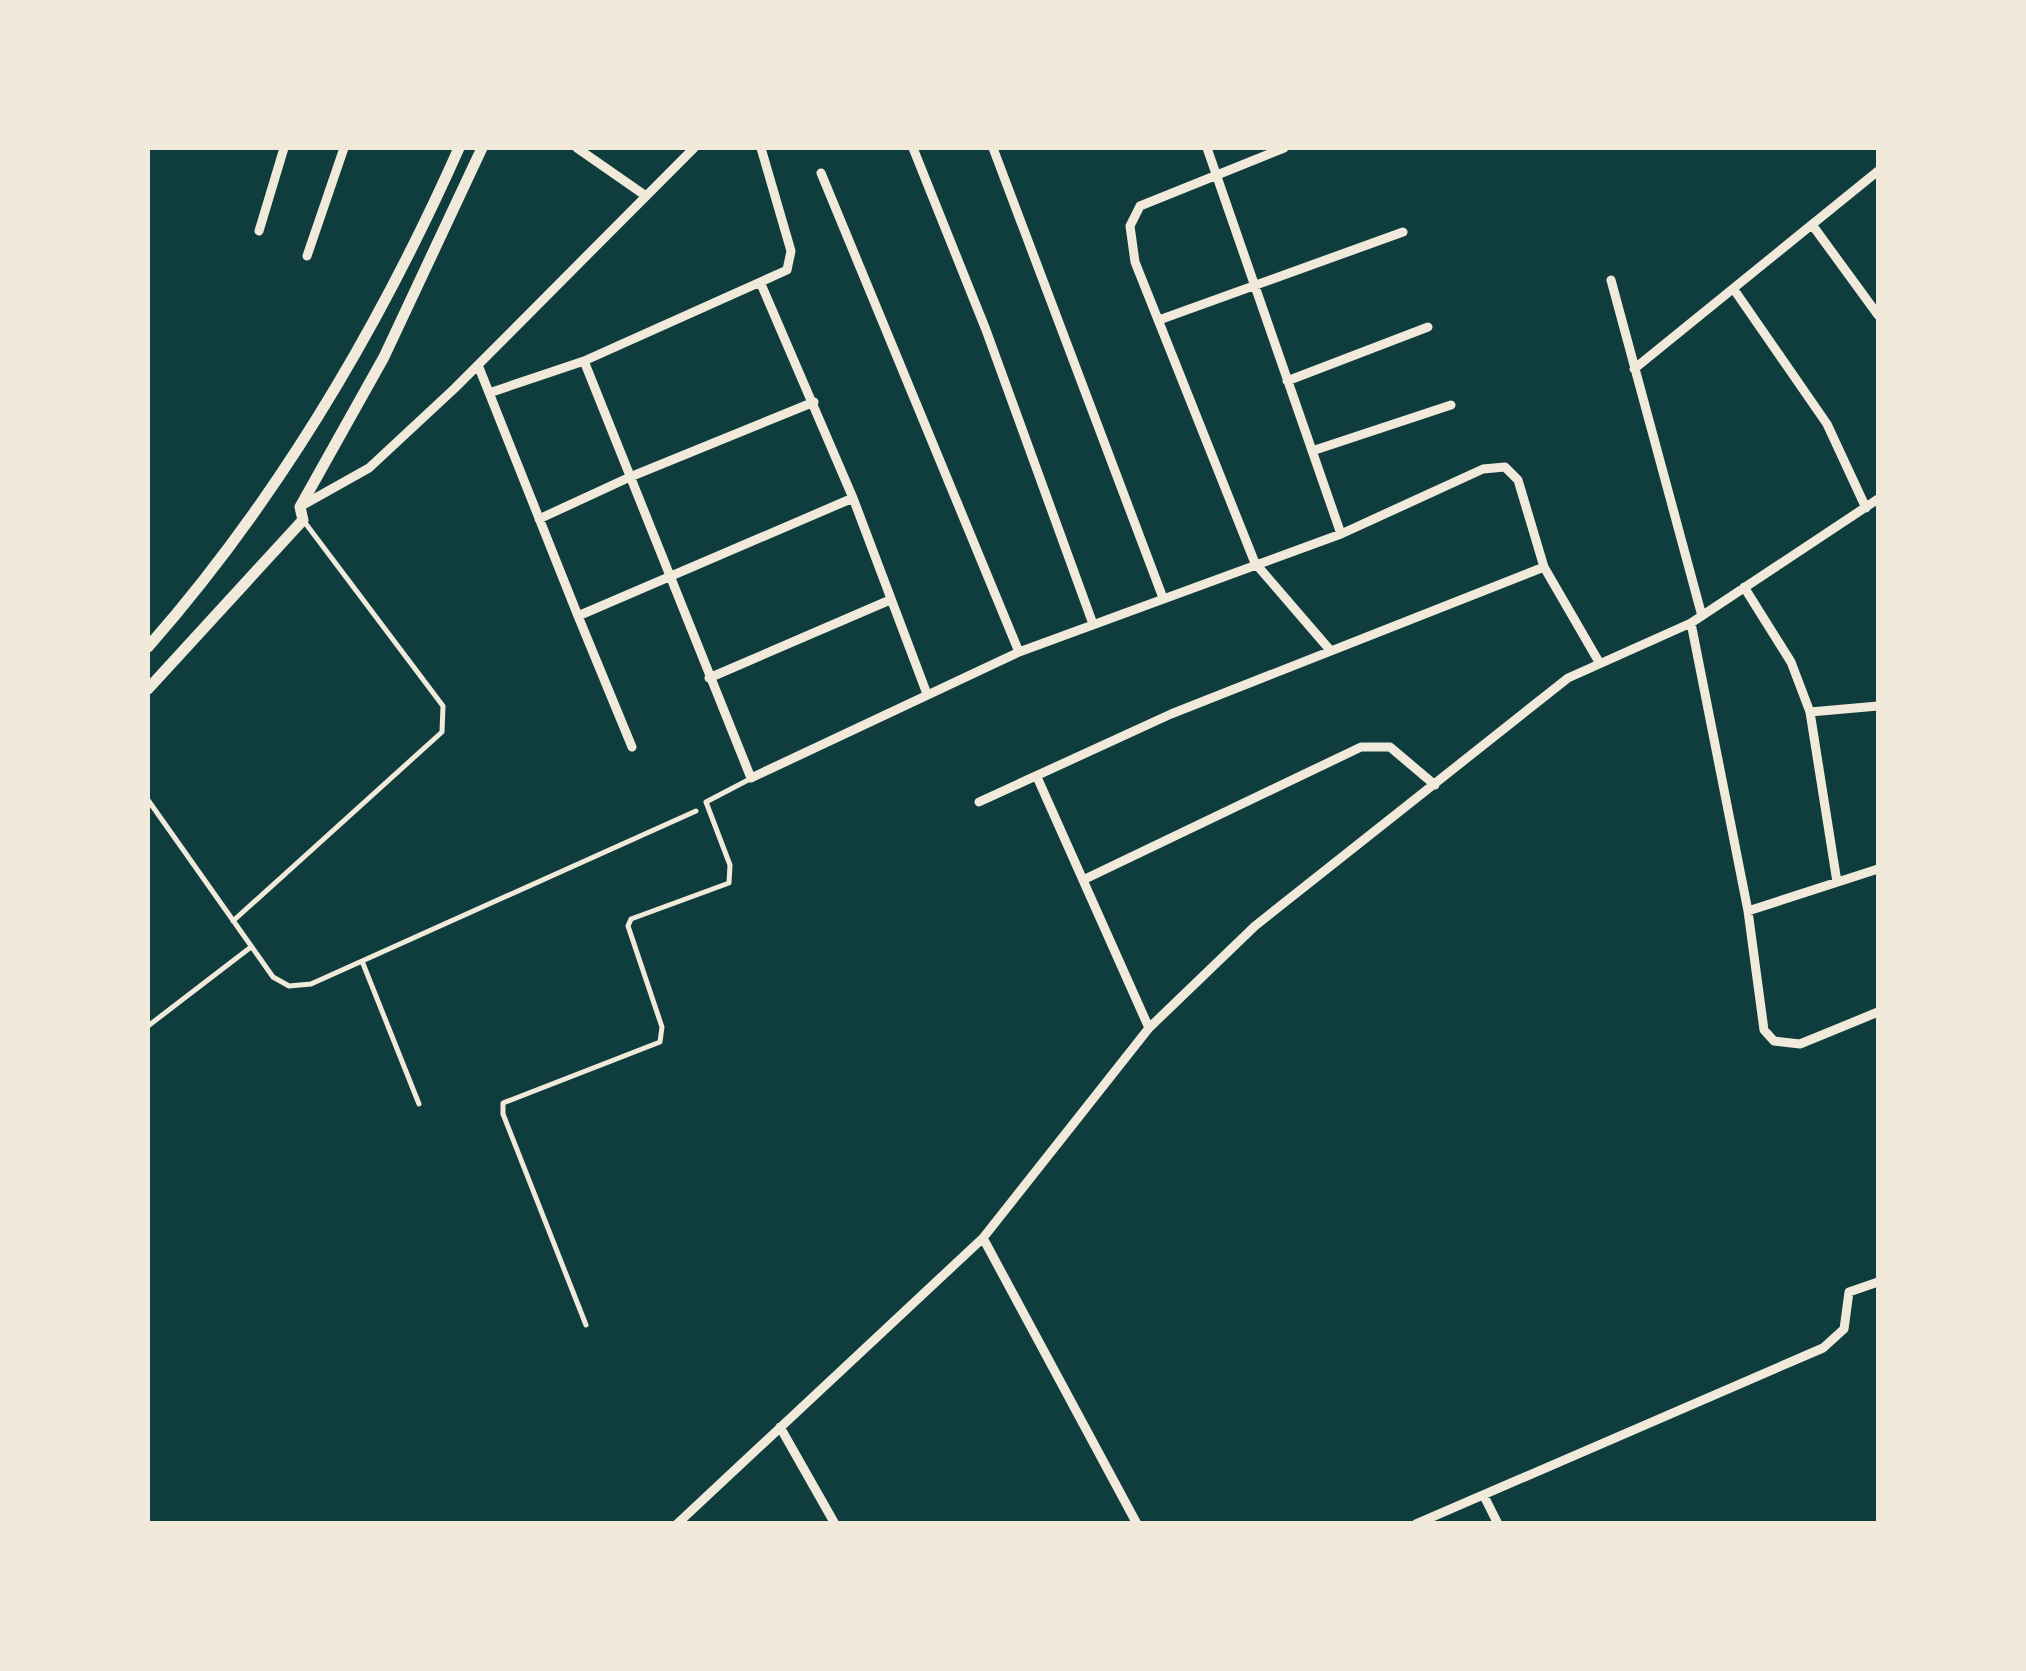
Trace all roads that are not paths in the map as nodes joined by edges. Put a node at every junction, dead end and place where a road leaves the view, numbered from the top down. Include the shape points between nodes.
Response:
1 (284, 148) edge
2 (344, 148) edge
3 (459, 148) edge
4 (482, 148) edge
5 (577, 148) edge
6 (694, 148) edge
7 (761, 148) edge
8 (913, 148) edge
9 (992, 148) edge
10 (1207, 148) edge
11 (1284, 148) edge
12 (1878, 170) edge
13 (1215, 172) junction
14 (822, 174) dead end
15 (646, 196) junction
16 (1813, 226) junction
17 (259, 230) dead end
18 (1403, 232) dead end
19 (306, 256) dead end
20 (1611, 280) dead end
21 (762, 284) junction
22 (1255, 287) junction
23 (1735, 291) junction
24 (1878, 315) edge
25 (1158, 320) junction
26 (1428, 327) dead end
27 (584, 361) junction
28 (478, 364) junction
29 (1634, 368) junction
30 (1287, 381) junction
31 (489, 393) junction
32 (814, 402) junction
33 (1451, 405) dead end
34 (1312, 452) junction
35 (630, 476) junction
36 (853, 498) junction
37 (1878, 499) edge
38 (1866, 508) junction
39 (301, 513) junction
40 (539, 519) junction
41 (1340, 534) junction
42 (1255, 564) junction
43 (1544, 567) junction
44 (668, 578) junction
45 (1744, 587) junction
46 (1162, 598) junction
47 (890, 600) junction
48 (578, 616) junction
49 (1702, 616) junction
50 (1691, 623) junction
51 (1093, 624) junction
52 (148, 648) edge
53 (1330, 650) junction
54 (1019, 652) junction
55 (1599, 662) junction
56 (709, 678) junction
57 (148, 688) edge
58 (928, 694) junction
59 (1878, 706) edge
60 (1810, 712) junction
61 (632, 748) dead end
62 (1037, 777) junction
63 (751, 778) junction
64 (1434, 785) junction
65 (148, 800) edge
66 (979, 802) dead end
67 (696, 811) dead end
68 (1878, 869) edge
69 (1083, 880) junction
70 (1837, 882) junction
71 (1748, 911) junction
72 (233, 920) junction
73 (251, 946) junction
74 (362, 961) junction
75 (1878, 1012) edge
76 (148, 1026) edge
77 (1149, 1028) junction
78 (419, 1104) dead end
79 (982, 1238) junction
80 (1878, 1282) edge
81 (586, 1325) dead end
82 (780, 1427) junction
83 (1484, 1496) junction
84 (677, 1524) edge
85 (836, 1524) edge
86 (1137, 1524) edge
87 (1416, 1524) edge
88 (1498, 1524) edge

1 - 17 street
2 - 19 street
3 - 52 street via 356,358 248,526
4 - 39 street via 384,357
5 - 15 street
6 - 15 street
7 - 21 street via 791,260 787,270
8 - 51 street
9 - 46 street
10 - 13 street
11 - 13 street
12 - 16 street
13 - 22 street
13 - 25 street via 1140,206 1130,226 1135,262
14 - 54 street
15 - 28 street
16 - 23 street
16 - 24 street
18 - 22 street
20 - 29 street
21 - 27 street
21 - 32 street
22 - 25 street
22 - 30 street
23 - 29 street
23 - 38 street via 1827,424
25 - 42 street
26 - 30 street
27 - 31 street
27 - 35 street
28 - 31 street
28 - 39 street via 369,468
29 - 49 street
30 - 34 street
31 - 40 street
32 - 35 street
32 - 36 street
33 - 34 street
34 - 41 street
35 - 40 street
35 - 44 street
36 - 44 street
36 - 47 street
37 - 38 street
38 - 45 street
39 - 57 street
39 - 72 lane via 443,706 446,721 442,732
40 - 48 street
41 - 42 street
41 - 43 street via 1483,469 1504,467 1518,480
42 - 46 street
42 - 53 street
43 - 53 street
43 - 55 street
44 - 48 street
44 - 56 street
45 - 49 street
45 - 60 street via 1791,662
46 - 51 street
47 - 56 street
47 - 58 street
48 - 61 street
49 - 50 street
50 - 55 street
50 - 71 street
51 - 54 street
53 - 62 street
54 - 58 street
55 - 64 street via 1568,678
56 - 63 street
58 - 63 street
59 - 60 street
60 - 70 street
62 - 66 street
62 - 69 street
63 - 81 lane via 706,802 730,865 729,883 631,919 628,926 662,1028 660,1042 504,1104
64 - 69 street via 1390,747 1362,747
64 - 77 street via 1255,926
65 - 72 lane
67 - 74 lane
68 - 70 street
69 - 77 street
70 - 71 street
71 - 75 street via 1764,1030 1774,1041 1800,1044
72 - 73 lane
73 - 74 lane via 273,977 289,986 311,984
73 - 76 lane
74 - 78 lane
77 - 79 street
79 - 82 street
79 - 86 street
80 - 83 street via 1849,1292 1844,1329 1823,1348
82 - 84 street
82 - 85 street
83 - 87 street
83 - 88 street

